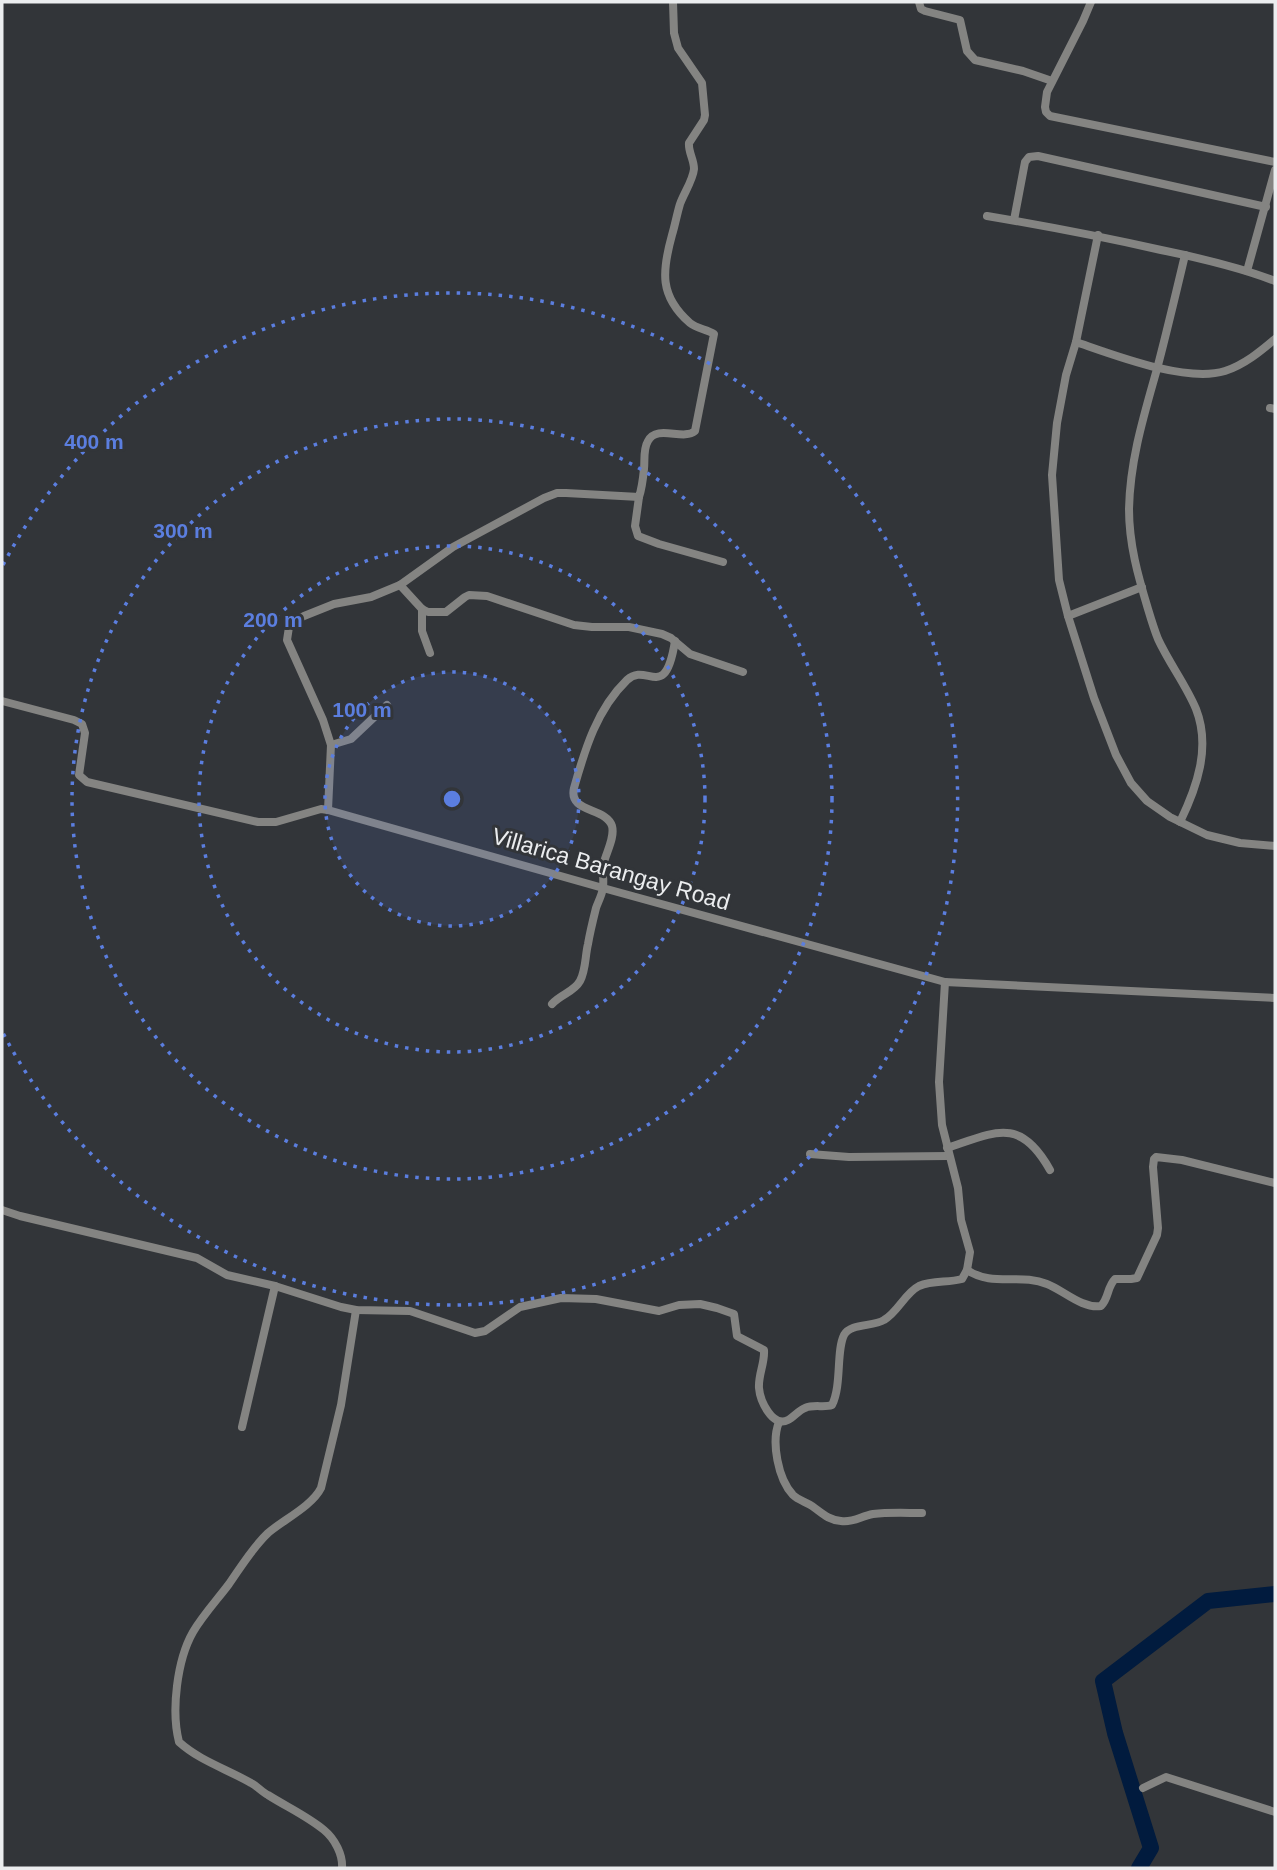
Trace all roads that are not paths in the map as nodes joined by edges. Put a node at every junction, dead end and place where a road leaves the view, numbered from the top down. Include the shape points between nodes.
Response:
1 (673, 2) edge
2 (919, 2) edge
3 (1091, 2) edge
4 (1052, 81) junction
5 (1275, 162) edge
6 (1275, 170) edge
7 (1266, 207) junction
8 (987, 216) dead end
9 (1014, 220) junction
10 (1098, 236) junction
11 (1185, 255) junction
12 (1247, 271) junction
13 (1275, 281) edge
14 (1275, 339) edge
15 (1076, 342) junction
16 (1157, 369) junction
17 (639, 497) junction
18 (723, 562) dead end
19 (400, 585) junction
20 (1142, 587) junction
21 (422, 609) junction
22 (1068, 616) junction
23 (675, 641) junction
24 (430, 653) dead end
25 (743, 672) dead end
26 (2, 701) edge
27 (387, 705) dead end
28 (331, 745) junction
29 (328, 810) junction
30 (1180, 822) junction
31 (1275, 846) edge
32 (603, 888) junction
33 (945, 982) junction
34 (1275, 998) edge
35 (552, 1003) dead end
36 (947, 1152) junction
37 (810, 1154) dead end
38 (1050, 1170) dead end
39 (1275, 1183) edge
40 (2, 1210) edge
41 (967, 1270) junction
42 (275, 1286) junction
43 (356, 1310) junction
44 (779, 1422) junction
45 (242, 1427) dead end
46 (922, 1513) dead end
47 (1143, 1788) dead end
48 (1275, 1812) edge
49 (342, 1868) edge

1 - 17 street via 678,48 702,83 705,115 688,147 694,171 665,261 664,282 679,312 695,327 712,331 714,337 695,431 690,435 657,434 647,442
2 - 4 street via 925,11 960,20 967,51 975,60
3 - 4 street
4 - 5 street via 1045,107 1055,118
6 - 7 street
7 - 9 street via 1038,156 1025,162
7 - 12 street
8 - 9 street
9 - 10 street
10 - 11 street
10 - 15 street
11 - 12 street
11 - 16 street
12 - 13 street
14 - 16 street via 1223,372
15 - 16 street
15 - 22 street via 1061,399 1052,475 1059,580
16 - 20 street via 1141,422 1129,510
17 - 18 street via 638,536
17 - 19 street via 551,495 453,547
19 - 21 street
19 - 28 street via 304,615 289,627 290,648
20 - 22 street
20 - 30 street via 1157,637 1201,727 1199,776
21 - 23 street via 446,612 465,597 487,596 574,625 629,626
21 - 24 street via 422,631
22 - 30 street via 1094,698 1131,783 1147,801
23 - 25 street via 690,654
23 - 32 street via 663,675 631,677 606,704 574,788 576,802 605,817 613,828
26 - 29 street, Villarica Barangay Road via 82,724 85,733 79,775 86,782 258,822
27 - 28 street via 351,739
28 - 29 street
29 - 32 street, Villarica Barangay Road
30 - 31 street via 1207,835
32 - 33 street, Villarica Barangay Road
32 - 35 street via 582,976 575,989
33 - 34 street, Villarica Barangay Road
33 - 36 street via 939,1082
36 - 37 street via 849,1157
36 - 38 street via 1009,1132 1026,1139
36 - 41 street via 969,1246
39 - 41 street via 1156,1157 1158,1228 1154,1244 1138,1278 1115,1279 1099,1307 1047,1284 988,1279
40 - 42 street via 197,1258 227,1275
41 - 44 street via 954,1282 916,1288 885,1320 847,1332 832,1405 807,1407
42 - 43 street
42 - 45 street
43 - 44 street via 410,1311 475,1333 520,1307 561,1298 596,1299 659,1311 688,1304 717,1308 734,1314 737,1336 764,1350 760,1393
43 - 49 street via 341,1405 321,1488 314,1499 260,1541 205,1614 186,1649 176,1698 179,1742 323,1829 342,1857
44 - 46 street via 775,1448 787,1486 824,1516 843,1522 875,1514
47 - 48 street via 1166,1777

